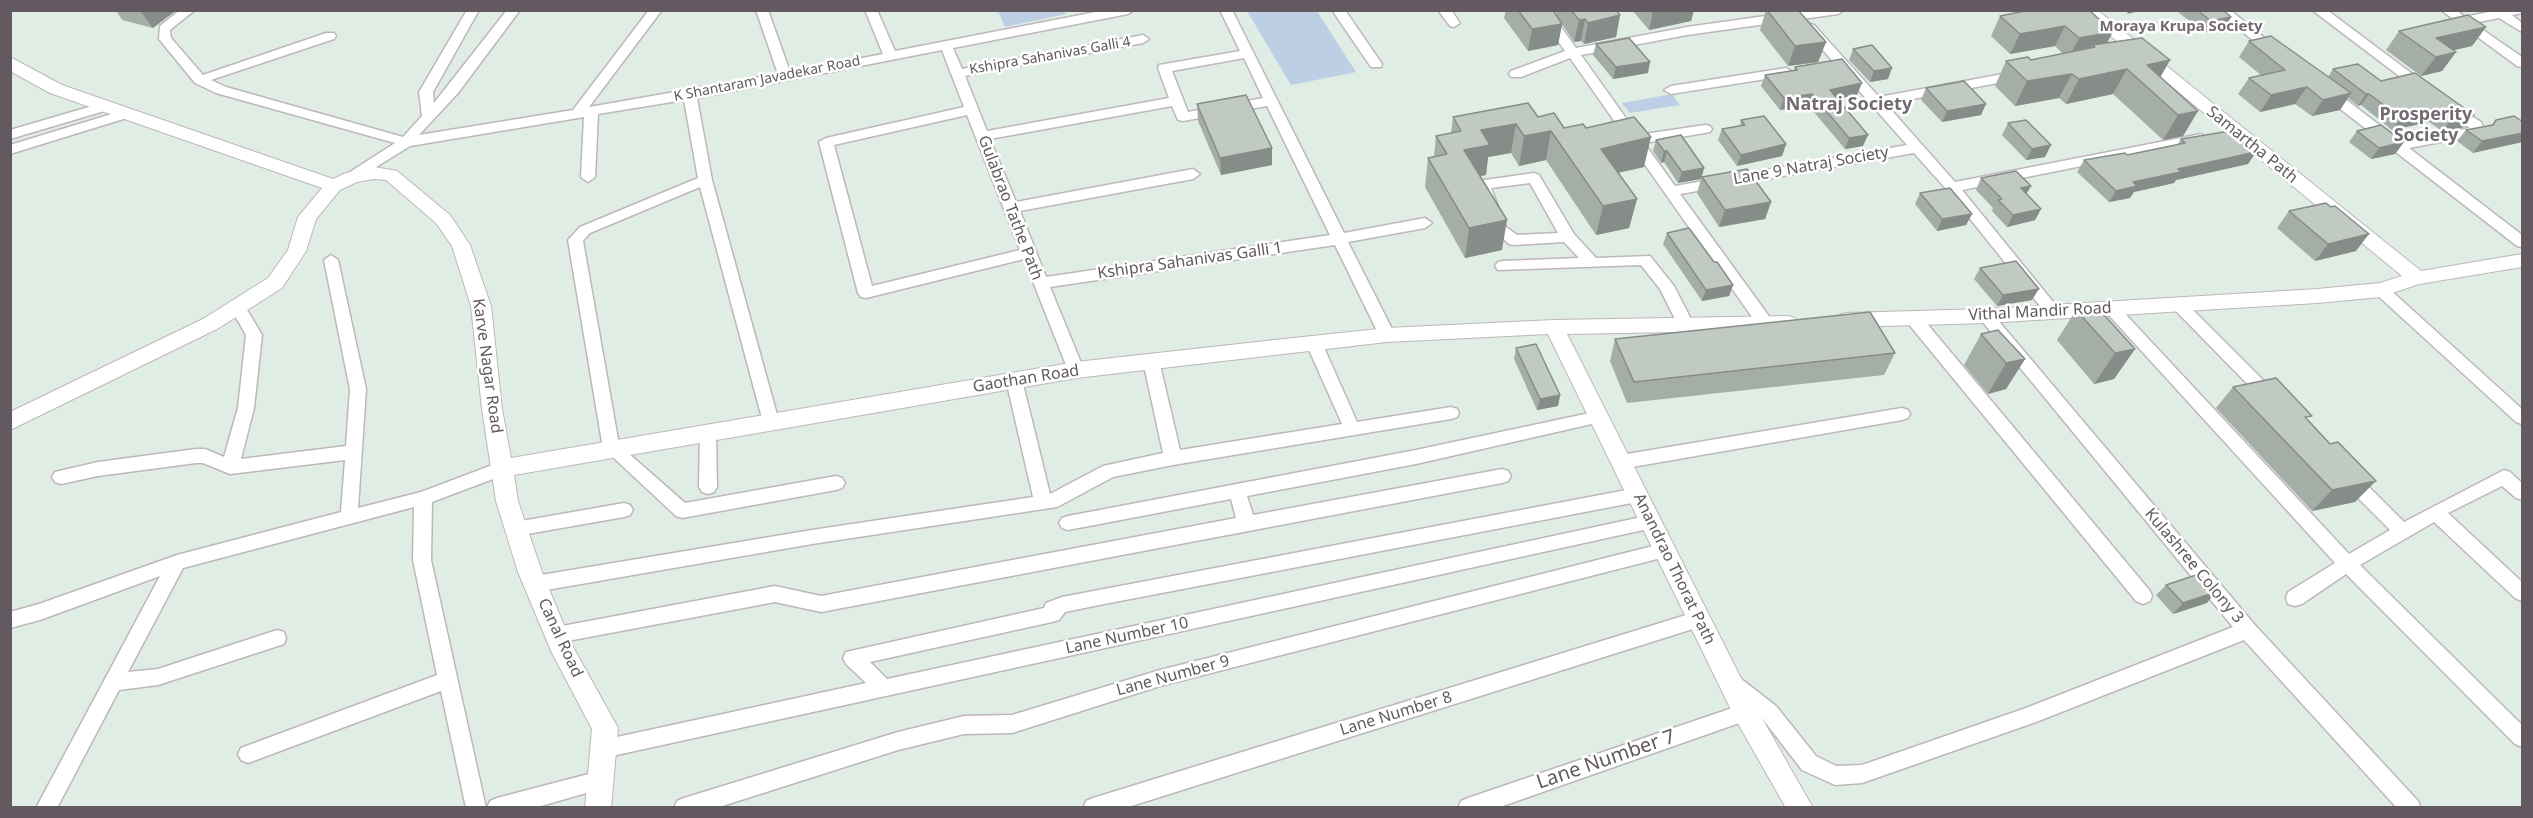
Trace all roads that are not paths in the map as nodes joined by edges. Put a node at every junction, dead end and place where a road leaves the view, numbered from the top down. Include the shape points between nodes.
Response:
1 (189, 10) edge
2 (473, 10) edge
3 (514, 10) edge
4 (656, 10) edge
5 (762, 10) edge
6 (871, 10) edge
7 (1128, 10) edge
8 (1226, 10) edge
9 (1338, 10) edge
10 (1444, 10) edge
11 (1542, 10) edge
12 (1838, 10) edge
13 (2087, 10) edge
14 (2222, 10) edge
15 (2318, 10) edge
16 (2447, 10) edge
17 (2521, 10) edge
18 (1084, 14) edge
19 (2502, 14) junction
20 (1799, 15) junction
21 (2462, 21) junction
22 (1454, 23) dead end
23 (2523, 28) edge
24 (330, 36) dead end
25 (1143, 39) dead end
26 (946, 45) junction
27 (1572, 53) junction
28 (1247, 54) junction
29 (890, 55) junction
30 (2287, 60) edge
31 (2523, 63) edge
32 (1376, 64) dead end
33 (14, 69) edge
34 (1797, 71) edge
35 (2036, 72) edge
36 (957, 74) junction
37 (1516, 74) dead end
38 (785, 76) junction
39 (201, 80) junction
40 (2314, 82) edge
41 (1671, 90) dead end
42 (690, 95) junction
43 (1177, 101) junction
44 (1271, 101) junction
45 (1877, 102) junction
46 (106, 106) junction
47 (972, 110) junction
48 (584, 112) junction
49 (128, 113) junction
50 (429, 117) junction
51 (1705, 129) dead end
52 (2236, 132) junction
53 (10, 135) edge
54 (983, 136) junction
55 (1635, 140) junction
56 (406, 142) junction
57 (2397, 146) junction
58 (1917, 148) junction
59 (10, 150) edge
60 (1193, 174) dead end
61 (352, 177) junction
62 (588, 177) dead end
63 (705, 180) junction
64 (334, 186) junction
65 (1952, 187) junction
66 (1670, 191) junction
67 (1010, 208) junction
68 (1425, 223) dead end
69 (1568, 237) junction
70 (1339, 239) junction
71 (2523, 242) edge
72 (1028, 253) junction
73 (331, 260) dead end
74 (2523, 261) edge
75 (1592, 263) junction
76 (1503, 266) dead end
77 (2417, 279) junction
78 (1040, 283) junction
79 (2381, 290) junction
80 (2178, 304) junction
81 (238, 307) junction
82 (2110, 308) junction
83 (2053, 312) junction
84 (1986, 316) junction
85 (1912, 318) junction
86 (1831, 321) edge
87 (1809, 322) edge
88 (1765, 323) junction
89 (1686, 325) junction
90 (1554, 327) junction
91 (1387, 335) junction
92 (1314, 343) junction
93 (1151, 361) junction
94 (1076, 370) junction
95 (1014, 380) junction
96 (1451, 413) dead end
97 (1902, 414) dead end
98 (2286, 414) edge
99 (1599, 417) junction
100 (2523, 418) edge
101 (10, 422) edge
102 (771, 423) junction
103 (1352, 429) junction
104 (708, 433) junction
105 (611, 448) junction
106 (353, 452) junction
107 (1173, 458) junction
108 (1621, 462) junction
109 (2336, 464) edge
110 (230, 467) junction
111 (503, 468) junction
112 (1502, 476) dead end
113 (61, 477) dead end
114 (836, 483) dead end
115 (708, 487) dead end
116 (1237, 490) junction
117 (2523, 493) edge
118 (1637, 495) junction
119 (423, 498) junction
120 (1043, 502) junction
121 (624, 510) dead end
122 (2435, 512) junction
123 (349, 517) junction
124 (1651, 522) junction
125 (1068, 523) dead end
126 (1246, 523) junction
127 (516, 529) junction
128 (2402, 531) junction
129 (1665, 550) junction
130 (177, 562) junction
131 (2347, 564) junction
132 (535, 584) junction
133 (2523, 593) edge
134 (2143, 596) dead end
135 (2295, 598) dead end
136 (1699, 619) junction
137 (10, 620) edge
138 (2247, 630) junction
139 (556, 635) junction
140 (277, 638) dead end
141 (448, 680) junction
142 (114, 682) junction
143 (1730, 682) junction
144 (884, 689) junction
145 (1745, 712) junction
146 (2523, 738) edge
147 (603, 749) junction
148 (248, 754) dead end
149 (600, 780) junction
150 (46, 807) edge
151 (476, 807) edge
152 (497, 807) edge
153 (598, 807) edge
154 (684, 807) edge
155 (1093, 807) edge
156 (1468, 807) edge
157 (1800, 807) edge
158 (2411, 807) edge

1 - 39 street via 164,29 165,39
2 - 50 street via 426,92
3 - 50 street
4 - 48 street
5 - 38 street
6 - 29 street
7 - 18 street, K Shantaram Javadekar Road
8 - 28 street
9 - 32 street
10 - 22 street
11 - 27 street
12 - 20 street
13 - 52 street, Samartha Path via 2132,53
14 - 30 street
15 - 57 street via 2478,130
16 - 21 street
17 - 19 street
18 - 26 street, K Shantaram Javadekar Road
19 - 21 street
19 - 23 street
20 - 27 street
20 - 45 street via 1837,65
21 - 31 street
24 - 39 street
25 - 36 street, Kshipra Sahanivas Galli 4
26 - 29 street, K Shantaram Javadekar Road
26 - 36 street, Gulabrao Tathe Path
27 - 37 street
27 - 55 street
28 - 43 street via 1164,68
28 - 44 street
29 - 38 street, K Shantaram Javadekar Road
33 - 46 street
34 - 41 street
35 - 45 street
36 - 47 street, Gulabrao Tathe Path
38 - 42 street, K Shantaram Javadekar Road
39 - 56 street via 221,90
40 - 57 street
42 - 48 street, K Shantaram Javadekar Road
42 - 63 street
43 - 44 street via 1183,117
43 - 54 street
44 - 70 street
45 - 58 street
46 - 49 street
46 - 53 street
47 - 54 street, Gulabrao Tathe Path
47 - 72 street via 826,142 866,293
48 - 56 street, K Shantaram Javadekar Road
48 - 62 street
49 - 59 street
49 - 64 street
50 - 56 street
51 - 55 street
52 - 65 street
52 - 77 street, Samartha Path
54 - 67 street, Gulabrao Tathe Path
55 - 66 street
56 - 61 street
57 - 71 street
58 - 65 street
58 - 66 street, Lane 9 Natraj Society
60 - 67 street
61 - 64 street, Karve Nagar Road
61 - 111 street, Karve Nagar Road via 391,175 443,219 461,245 481,306
63 - 102 street
63 - 105 street via 585,230 575,240
64 - 81 street via 307,217 297,250 275,283
65 - 83 street
66 - 88 street
67 - 72 street, Gulabrao Tathe Path
68 - 70 street, Kshipra Sahanivas Galli 1
69 - 69 street via 1514,240 1500,230 1484,184 1534,178
69 - 75 street
70 - 78 street, Kshipra Sahanivas Galli 1
70 - 91 street
72 - 78 street, Gulabrao Tathe Path
73 - 106 street via 358,389
74 - 77 street, Vithal Mandir Road
75 - 76 street
75 - 89 street via 1645,260 1666,286
77 - 79 street, Vithal Mandir Road
78 - 94 street, Gulabrao Tathe Path
79 - 80 street, Vithal Mandir Road
79 - 100 street
80 - 82 street, Vithal Mandir Road
80 - 98 street
81 - 101 street
81 - 110 street via 254,335 246,408
82 - 83 street, Vithal Mandir Road
82 - 131 street
83 - 84 street, Vithal Mandir Road
84 - 85 street, Vithal Mandir Road
84 - 138 street, Kulashree Colony 3
85 - 86 street, Vithal Mandir Road
85 - 134 street
87 - 88 street
88 - 89 street
89 - 90 street
90 - 91 street, Gaothan Road
90 - 99 street, Anandrao Thorat Path
91 - 92 street, Gaothan Road
92 - 93 street, Gaothan Road
92 - 103 street
93 - 94 street, Gaothan Road
93 - 107 street
94 - 95 street, Gaothan Road
95 - 102 street, Gaothan Road
95 - 120 street
96 - 103 street
97 - 108 street
99 - 108 street, Anandrao Thorat Path
99 - 116 street via 1416,457
102 - 104 street, Gaothan Road
103 - 107 street
104 - 105 street, Gaothan Road
104 - 115 street
105 - 111 street, Gaothan Road
105 - 114 street via 682,511
106 - 110 street
106 - 123 street
107 - 120 street via 1109,471 1057,500
108 - 118 street, Anandrao Thorat Path
109 - 128 street
110 - 113 street via 196,456
111 - 119 street
111 - 127 street, Canal Road
112 - 126 street
116 - 125 street
116 - 126 street
117 - 122 street via 2504,477
118 - 124 street, Anandrao Thorat Path
118 - 144 street via 1099,597 1062,605 1053,609 1052,614 853,658
119 - 123 street
119 - 141 street via 422,560
120 - 132 street
121 - 127 street
122 - 128 street
122 - 133 street
123 - 130 street
124 - 129 street, Anandrao Thorat Path
124 - 144 street, Lane Number 10
126 - 139 street via 820,604 775,594
127 - 132 street, Canal Road
128 - 131 street
129 - 136 street, Anandrao Thorat Path
129 - 154 street, Lane Number 9 via 1160,678 1012,724 964,725 898,741
130 - 137 street
130 - 142 street
131 - 135 street
131 - 146 street
132 - 139 street, Canal Road
136 - 143 street, Anandrao Thorat Path
136 - 155 street, Lane Number 8
138 - 143 street via 2029,716 1862,774 1835,776 1809,763 1769,712
138 - 158 street, Kulashree Colony 3
139 - 147 street, Canal Road via 605,728
140 - 142 street via 158,677
141 - 148 street
141 - 151 street
142 - 150 street
143 - 145 street, Anandrao Thorat Path
144 - 147 street, Lane Number 10
145 - 156 street, Lane Number 7
145 - 157 street, Anandrao Thorat Path
147 - 149 street, Canal Road
149 - 152 street
149 - 153 street, Canal Road

